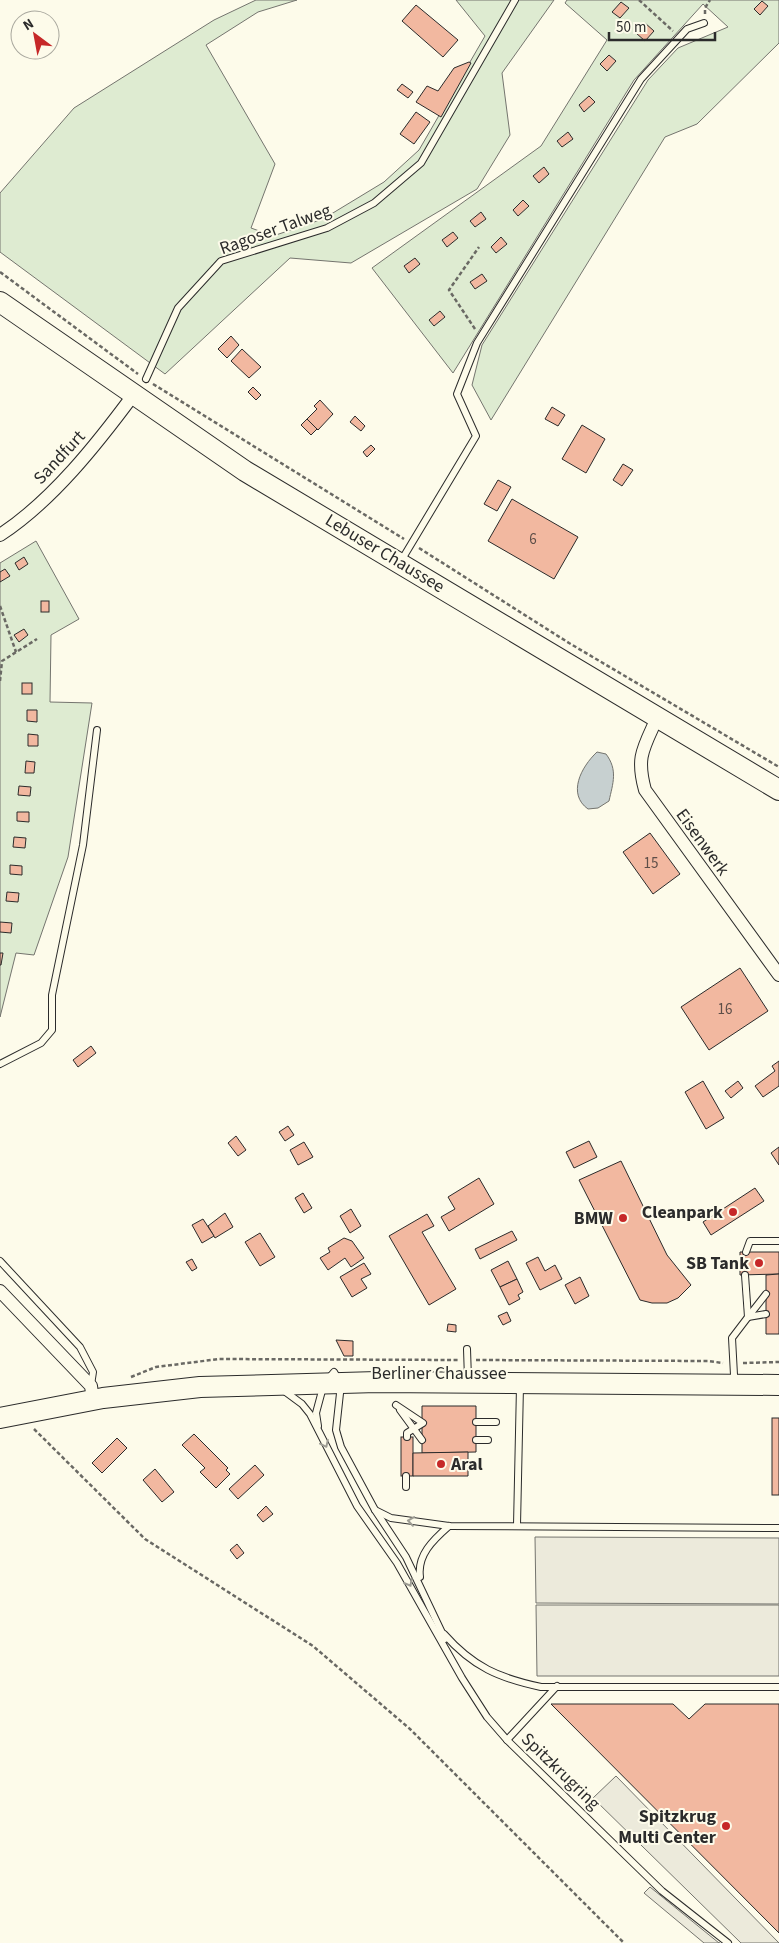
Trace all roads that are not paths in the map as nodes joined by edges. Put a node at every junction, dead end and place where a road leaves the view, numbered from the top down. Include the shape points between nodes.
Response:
1 (516, 0) edge
2 (704, 24) road end
3 (0, 302) edge
4 (140, 387) junction
5 (0, 535) edge
6 (400, 562) junction
7 (657, 718) junction
8 (97, 730) dead end
9 (779, 790) edge
10 (779, 975) edge
11 (0, 1064) edge
12 (779, 1241) edge
13 (746, 1252) dead end
14 (0, 1261) edge
15 (745, 1275) dead end
16 (0, 1291) edge
17 (766, 1294) dead end
18 (766, 1314) dead end
19 (748, 1318) junction
20 (467, 1349) dead end
21 (734, 1375) junction
22 (779, 1375) edge
23 (468, 1378) junction
24 (520, 1378) junction
25 (333, 1380) junction
26 (271, 1384) junction
27 (779, 1385) edge
28 (96, 1395) junction
29 (0, 1418) edge
30 (476, 1422) dead end
31 (496, 1422) dead end
32 (414, 1429) junction
33 (318, 1430) junction
34 (407, 1437) dead end
35 (422, 1440) dead end
36 (476, 1440) dead end
37 (488, 1440) dead end
38 (406, 1476) dead end
39 (406, 1487) dead end
40 (375, 1510) junction
41 (517, 1525) junction
42 (448, 1526) junction
43 (779, 1528) edge
44 (421, 1584) junction
45 (423, 1608) junction
46 (441, 1630) junction
47 (462, 1678) junction
48 (557, 1686) junction
49 (779, 1687) edge
50 (507, 1740) junction
51 (728, 1943) edge

1 - 4 lane, Ragoser Talweg via 422,162 374,203 327,228 221,261 178,308
2 - 6 lane via 687,30 642,79 480,338 457,394 476,436
3 - 4 main road, Lebuser Chaussee
4 - 5 street, Sandfurt via 104,435 30,514
4 - 6 main road, Lebuser Chaussee via 245,471
6 - 7 main road, Lebuser Chaussee
7 - 9 main road, Lebuser Chaussee
7 - 10 street, Eisenwerk via 639,768 645,790
8 - 11 lane via 83,845 52,995 52,1030 42,1043
12 - 13 lane via 750,1241
14 - 28 lane via 80,1347 93,1372
15 - 19 lane
16 - 28 street
17 - 19 lane
18 - 19 lane
19 - 21 lane via 732,1338
20 - 23 lane
21 - 22 main road, Berliner Chaussee
21 - 24 main road, Berliner Chaussee
23 - 24 main road, Berliner Chaussee
23 - 25 main road, Berliner Chaussee
24 - 27 main road, Berliner Chaussee
24 - 41 lane
25 - 26 main road, Berliner Chaussee
25 - 28 main road, Berliner Chaussee via 199,1374
25 - 33 lane, Spitzkrugring via 316,1413
25 - 40 lane, Spitzkrugring via 336,1430 341,1447
26 - 28 main road, Berliner Chaussee
26 - 33 lane, Spitzkrugring via 302,1404
28 - 29 main road, Berliner Chaussee
30 - 31 lane
32 - 32 lane via 396,1405 422,1423
32 - 34 lane via 407,1433
32 - 35 lane
33 -> 45 lane, Spitzkrugring via 357,1506 397,1563
36 - 37 lane
38 - 39 lane
42 -> 40 lane via 392,1518
40 - 44 lane, Spitzkrugring
41 - 42 lane
41 - 43 lane
42 - 44 lane, Spitzkrugring via 426,1549 418,1568
44 - 46 lane, Spitzkrugring
45 - 46 lane, Spitzkrugring
45 - 47 lane, Spitzkrugring
46 - 47 lane, Spitzkrugring
46 - 48 lane, Spitzkrugring via 468,1659 492,1673 514,1681
47 - 50 lane, Spitzkrugring via 487,1717
48 - 49 lane, Spitzkrugring
48 - 50 lane, Spitzkrugring
50 - 51 lane, Spitzkrugring via 662,1890

